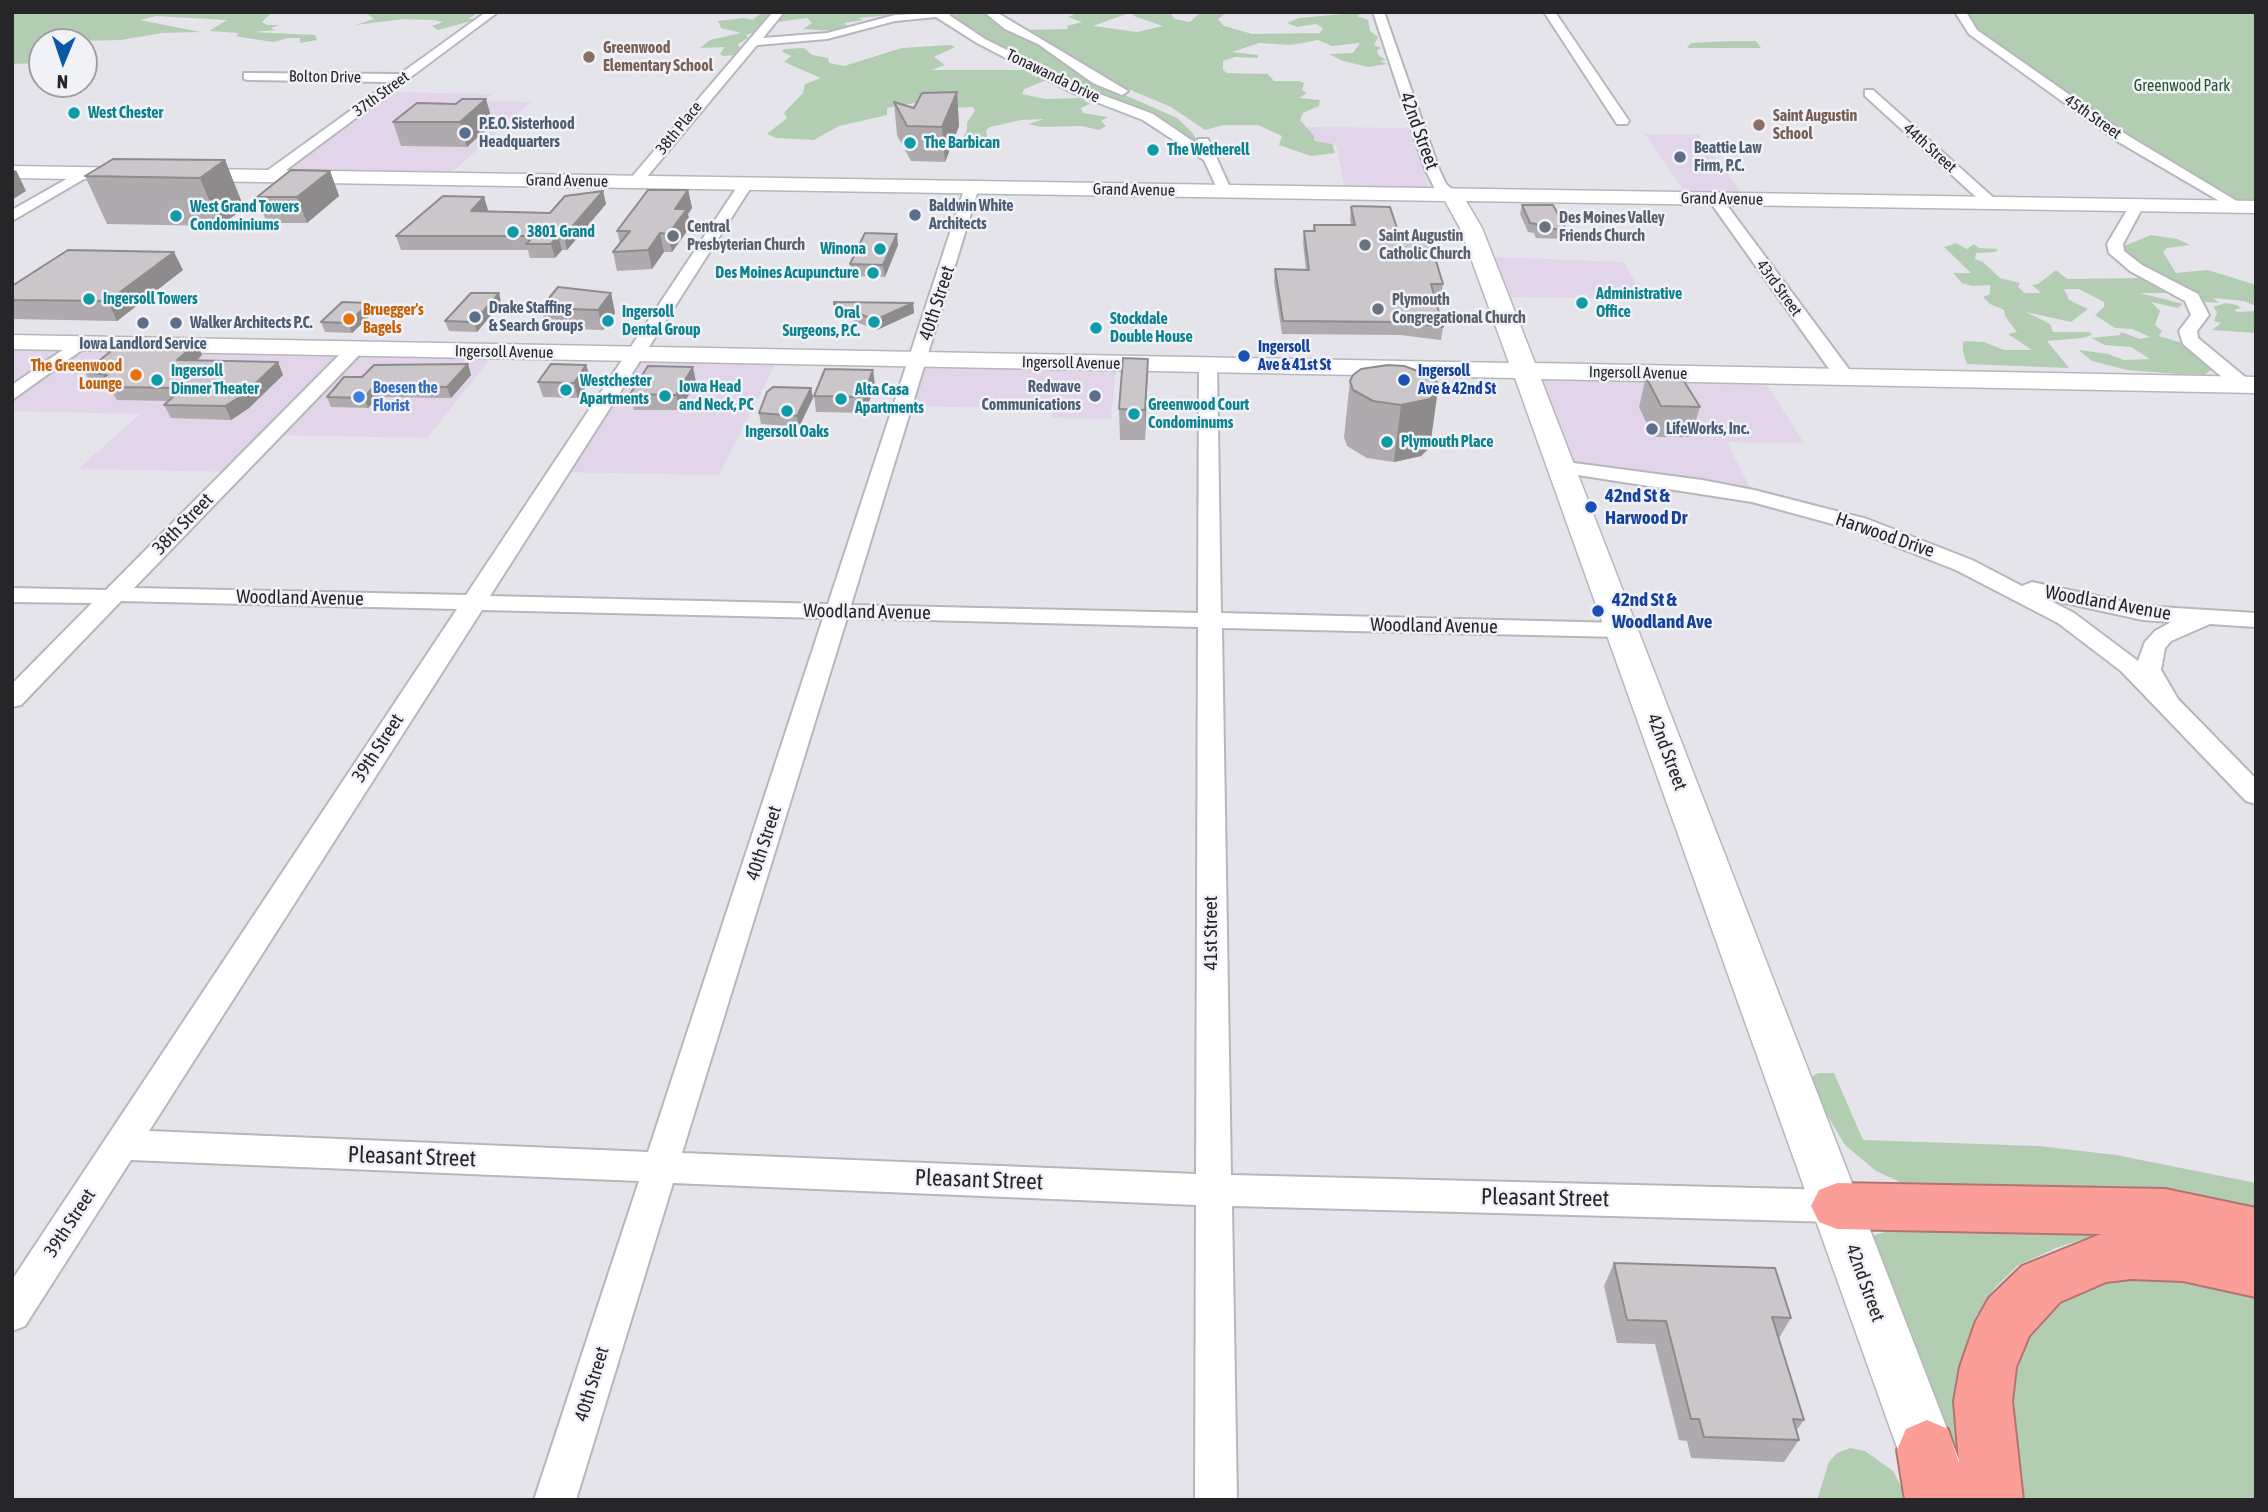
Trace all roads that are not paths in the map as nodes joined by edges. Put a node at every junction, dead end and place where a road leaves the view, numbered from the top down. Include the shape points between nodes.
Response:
1 (493, 12) edge
2 (779, 12) edge
3 (950, 12) edge
4 (989, 12) edge
5 (1378, 12) edge
6 (1549, 12) edge
7 (1960, 12) edge
8 (937, 13) edge
9 (754, 42) junction
10 (248, 76) dead end
11 (403, 78) junction
12 (1862, 89) dead end
13 (1134, 96) dead end
14 (1622, 121) dead end
15 (1196, 131) dead end
16 (1207, 157) junction
17 (12, 172) edge
18 (84, 173) junction
19 (269, 176) junction
20 (635, 182) junction
21 (746, 184) junction
22 (972, 187) junction
23 (1224, 192) junction
24 (1452, 195) junction
25 (1715, 199) junction
26 (1991, 203) junction
27 (2137, 205) junction
28 (2247, 207) edge
29 (12, 217) edge
30 (12, 342) edge
31 (80, 344) junction
32 (355, 349) junction
33 (637, 354) junction
34 (919, 360) junction
35 (1208, 365) junction
36 (1525, 372) junction
37 (1844, 376) junction
38 (2250, 385) edge
39 (12, 394) edge
40 (1559, 467) junction
41 (1964, 565) junction
42 (12, 595) edge
43 (113, 596) junction
44 (473, 603) junction
45 (838, 611) junction
46 (2216, 619) junction
47 (2256, 620) edge
48 (1209, 621) junction
49 (1620, 630) junction
50 (12, 698) edge
51 (2169, 705) junction
52 (2256, 795) edge
53 (121, 1145) junction
54 (660, 1167) junction
55 (1213, 1190) junction
56 (1837, 1206) junction
57 (2256, 1232) edge
58 (2256, 1272) edge
59 (12, 1313) edge
60 (1936, 1483) edge
61 (555, 1500) edge
62 (1216, 1500) edge
63 (1993, 1500) edge

1 - 11 street, 37th Street
2 - 9 street, 38th Place
3 - 8 street
4 - 13 street, Tonawanda Drive via 1097,80
5 - 24 street, 42nd Street via 1432,169 1440,186
6 - 14 street
7 - 28 street, 45th Street via 1973,32 2122,138
8 - 9 street via 895,18 827,36
8 - 16 street, Tonawanda Drive via 1077,90 1148,117
9 - 20 street, 38th Place
10 - 11 street, Bolton Drive
11 - 19 street, 37th Street
12 - 26 street, 44th Street
15 - 16 street, Tonawanda Drive
16 - 23 street, Tonawanda Drive
17 - 18 main road, Grand Avenue
18 - 19 main road, Grand Avenue
18 - 29 street
19 - 20 main road, Grand Avenue
20 - 21 main road, Grand Avenue
21 - 22 main road, Grand Avenue
21 - 33 street, 39th Street
22 - 23 main road, Grand Avenue
22 - 34 street, 40th Street
23 - 24 main road, Grand Avenue
24 - 25 main road, Grand Avenue
24 - 36 main road, 42nd Street via 1471,228
25 - 26 main road, Grand Avenue
25 - 37 street, 43rd Street
26 - 27 main road, Grand Avenue
27 - 28 main road, Grand Avenue
27 - 38 street via 2115,244 2117,253 2192,298 2200,315 2188,331 2189,340
30 - 31 main road, Ingersoll Avenue
31 - 32 main road, Ingersoll Avenue
31 - 39 street
32 - 33 main road, Ingersoll Avenue
32 - 43 street, 38th Street
33 - 34 main road, Ingersoll Avenue
33 - 44 street, 39th Street
34 - 35 main road, Ingersoll Avenue
34 - 45 street, 40th Street
35 - 36 main road, Ingersoll Avenue
35 - 48 street, 41st Street
36 - 37 main road, Ingersoll Avenue
36 - 40 main road, 42nd Street
37 - 38 main road, Ingersoll Avenue
40 - 41 street, Harwood Drive via 1702,486 1780,502 1859,524
40 - 49 main road, 42nd Street
41 - 46 street, Woodland Avenue via 2036,590 2106,607
41 - 51 street, Harwood Drive via 2066,618 2130,666
42 - 43 street, Woodland Avenue
43 - 44 street, Woodland Avenue
43 - 50 street, 38th Street
44 - 45 street, Woodland Avenue
44 - 53 street, 39th Street
45 - 48 street, Woodland Avenue
45 - 54 street, 40th Street
46 - 47 street, Woodland Avenue
46 - 51 street, Harwood Drive via 2179,627 2153,647 2150,670
48 - 49 street, Woodland Avenue
48 - 55 street, 41st Street
49 - 56 main road, 42nd Street
51 - 52 street, Harwood Drive
53 - 54 street, Pleasant Street
53 - 59 street, 39th Street
54 - 55 street, Pleasant Street
54 - 61 street, 40th Street
55 - 56 street, Pleasant Street
55 - 62 street, 41st Street
56 - 57 highway via 2165,1212
56 - 60 main road, 42nd Street
58 - 63 highway via 2183,1256 2131,1255 2103,1258 2040,1284 2009,1317 1988,1367 1983,1401

